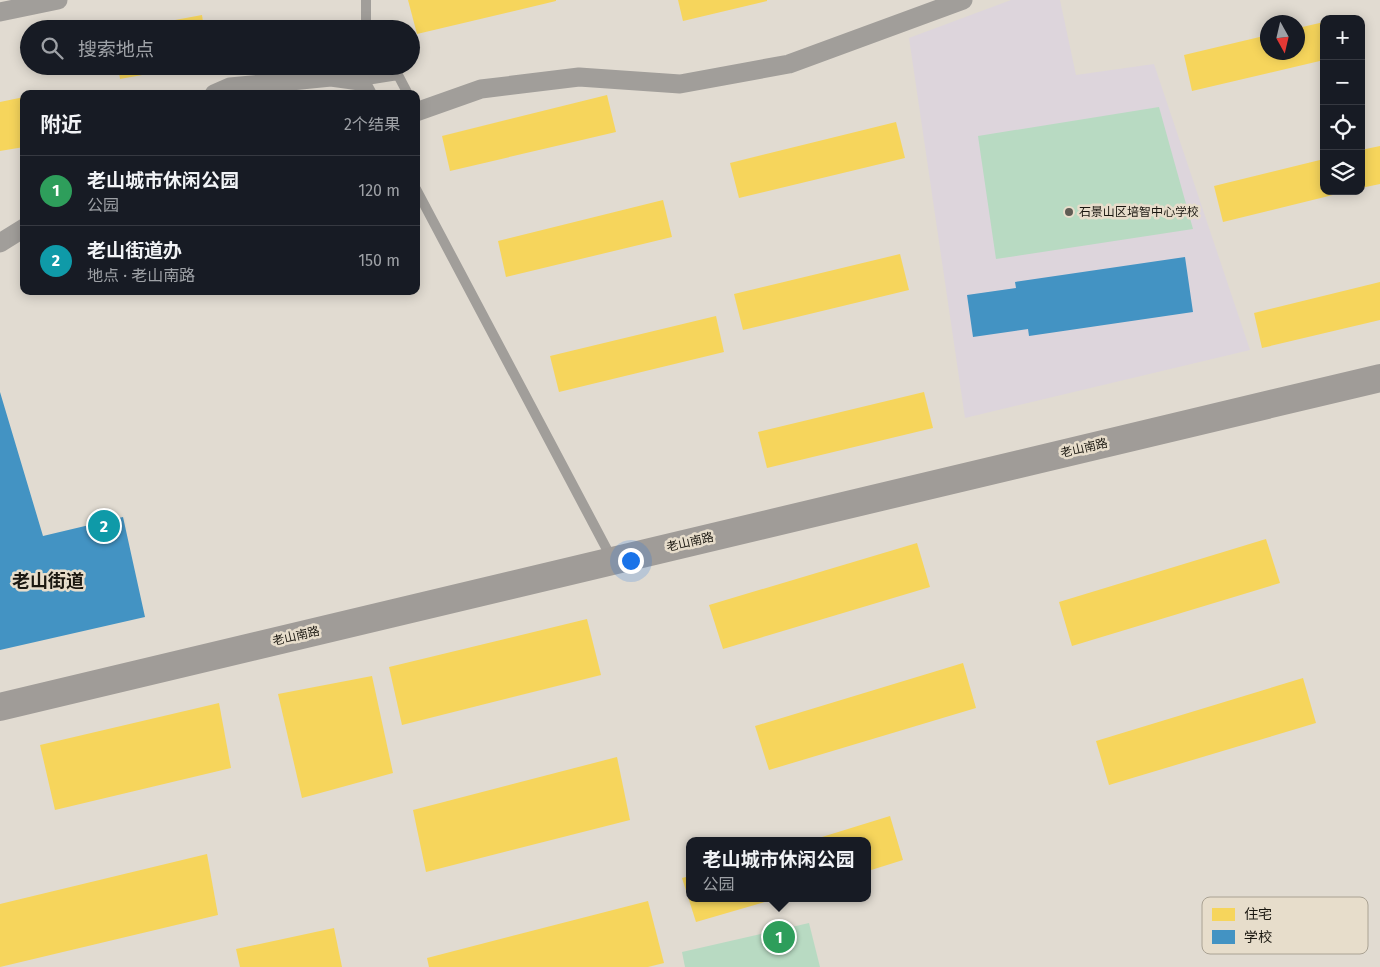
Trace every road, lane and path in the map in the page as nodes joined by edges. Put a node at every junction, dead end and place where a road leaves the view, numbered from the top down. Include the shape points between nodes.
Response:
1 (58, 0) edge
2 (366, 0) edge
3 (963, 0) edge
4 (0, 12) edge
5 (366, 20) edge
6 (363, 80) edge
7 (223, 90) edge
8 (406, 90) edge
9 (420, 110) edge
10 (420, 197) edge
11 (20, 230) edge
12 (0, 243) edge
13 (1380, 378) edge
14 (613, 561) junction
15 (0, 707) edge

1 - 4 street
2 - 5 lane
3 - 9 street via 790,64 680,84 579,77 481,89
6 - 7 street via 331,77
6 - 8 lane via 398,76
10 - 14 lane
11 - 12 street
13 - 14 main road, 老山南路
14 - 15 main road, 老山南路

